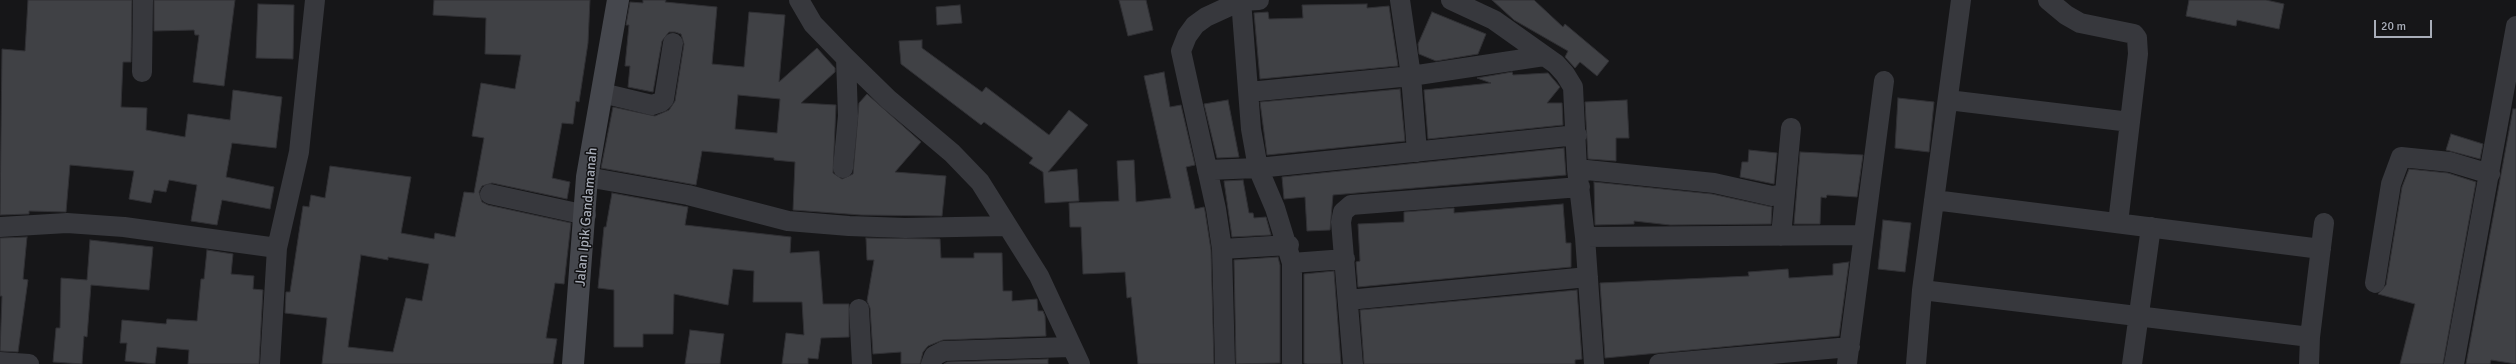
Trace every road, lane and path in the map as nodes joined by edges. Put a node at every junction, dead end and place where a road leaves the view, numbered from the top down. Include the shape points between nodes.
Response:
1 (143, 0) edge
2 (315, 0) edge
3 (618, 0) edge
4 (799, 0) edge
5 (1247, 0) edge
6 (1400, 0) edge
7 (1451, 0) edge
8 (1962, 0) edge
9 (2048, 0) edge
10 (2516, 26) edge
11 (673, 43) dead end
12 (1544, 56) junction
13 (846, 58) junction
14 (142, 72) dead end
15 (1411, 76) junction
16 (1884, 81) dead end
17 (1249, 92) junction
18 (602, 93) junction
19 (1948, 100) junction
20 (2130, 122) junction
21 (1791, 128) dead end
22 (1577, 135) junction
23 (1417, 152) junction
24 (843, 168) dead end
25 (1258, 168) junction
26 (1207, 170) junction
27 (2490, 174) junction
28 (587, 177) junction
29 (1579, 178) junction
30 (490, 194) dead end
31 (1784, 194) junction
32 (1934, 200) junction
33 (586, 214) junction
34 (2118, 223) junction
35 (2324, 223) dead end
36 (1007, 226) junction
37 (0, 227) edge
38 (2151, 227) junction
39 (1863, 235) junction
40 (1781, 236) junction
41 (1585, 237) junction
42 (277, 248) junction
43 (1222, 248) junction
44 (2321, 249) junction
45 (1291, 254) junction
46 (1345, 260) junction
47 (1588, 277) junction
48 (2375, 282) dead end
49 (1922, 290) junction
50 (1348, 300) junction
51 (859, 309) dead end
52 (2138, 316) junction
53 (2310, 337) junction
54 (1070, 347) junction
55 (1848, 355) edge
56 (0, 362) edge
57 (29, 364) edge
58 (270, 364) edge
59 (573, 364) edge
60 (862, 364) edge
61 (931, 364) edge
62 (1080, 364) edge
63 (1225, 364) edge
64 (1292, 364) edge
65 (1353, 364) edge
66 (1594, 364) edge
67 (1659, 364) edge
68 (1916, 364) edge
69 (2132, 364) edge
70 (2309, 364) edge
71 (2454, 364) edge

1 - 14 street
2 - 42 street via 299,152
3 - 18 street, Jalan Ipik Gandamanah
4 - 13 street via 813,24
5 - 17 street
5 - 26 street via 1206,17 1195,25 1181,51
6 - 15 street
7 - 12 street via 1494,20
8 - 19 street
9 - 20 street via 2080,23 2134,34 2137,38 2138,54
10 - 27 street
11 - 18 street via 664,99 661,102 652,105
12 - 15 street
12 - 22 street via 1566,74 1573,87
13 - 24 street via 848,116
13 - 36 street via 970,171 980,182
15 - 17 street
15 - 23 street
16 - 39 street
17 - 25 street via 1251,129
18 - 28 street, Jalan Ipik Gandamanah
19 - 20 street
19 - 32 street
20 - 34 street
21 - 31 street
22 - 23 street
22 - 29 street
23 - 25 street
25 - 26 street
25 - 45 street
26 - 43 street
27 - 48 street via 2450,162 2401,157 2391,184
27 - 71 street
28 - 33 street, Jalan Ipik Gandamanah
28 - 36 street via 688,195 788,221 905,228
29 - 31 street via 1714,183 1772,196
29 - 41 street
29 - 46 street via 1351,205 1343,212 1341,222
30 - 33 street
31 - 40 street
32 - 34 street
32 - 49 street
33 - 59 street, Jalan Ipik Gandamanah
34 - 38 street
35 - 44 street
36 - 54 street via 1039,276
37 - 42 street via 67,223 124,227
38 - 44 street
38 - 52 street
39 - 40 street
39 - 55 street
40 - 41 street
41 - 47 street
42 - 58 street
43 - 45 street
43 - 63 street
44 - 53 street
45 - 46 street
45 - 64 street
46 - 50 street
47 - 50 street
47 - 66 street
49 - 52 street
49 - 68 street
50 - 65 street
51 - 60 street
52 - 53 street
52 - 69 street
53 - 70 street
54 - 61 street via 944,352 934,356
54 - 62 street
55 - 67 street
56 - 57 street

